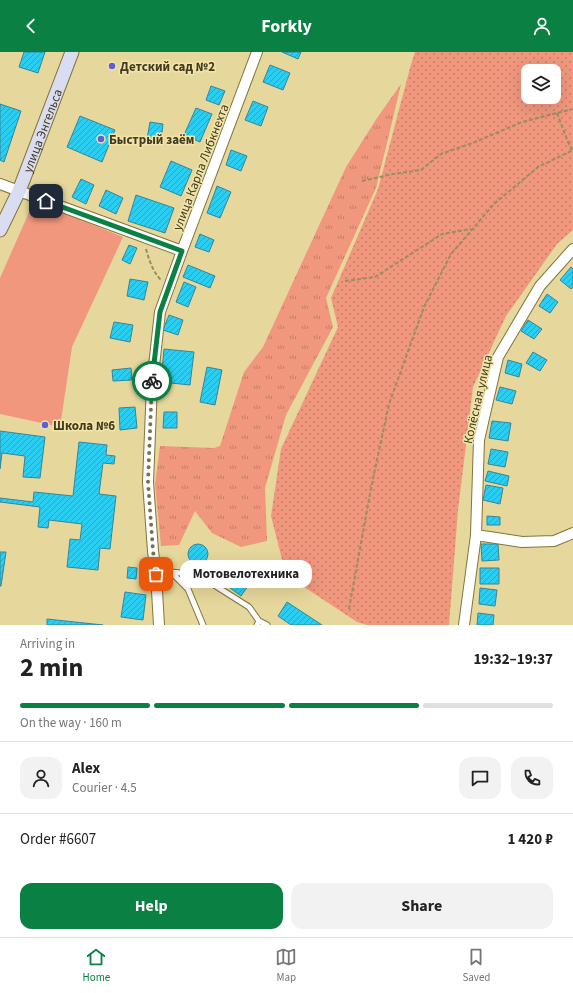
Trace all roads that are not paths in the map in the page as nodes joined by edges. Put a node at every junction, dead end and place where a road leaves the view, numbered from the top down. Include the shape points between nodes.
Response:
1 (72, 52) edge
2 (257, 52) edge
3 (0, 184) edge
4 (19, 191) junction
5 (0, 230) edge
6 (573, 249) edge
7 (182, 251) junction
8 (573, 533) edge
9 (476, 535) junction
10 (171, 572) junction
11 (156, 574) junction
12 (258, 623) edge
13 (159, 625) edge
14 (203, 625) edge
15 (267, 625) edge
16 (464, 625) edge

1 - 4 main road, улица Энгельса
2 - 7 street, улица Карла Либкнехта
3 - 4 street
4 - 5 main road, улица Энгельса
4 - 7 street
6 - 9 street, Колёсная улица via 540,286 498,357 479,440
7 - 11 street, улица Карла Либкнехта via 160,312 152,384 148,482
8 - 9 street via 554,541 522,542
9 - 16 street, Колёсная улица
10 - 11 lane
10 - 12 lane via 190,574 211,583 249,607
10 - 14 lane via 188,589
11 - 13 street, улица Карла Либкнехта
12 - 15 lane

